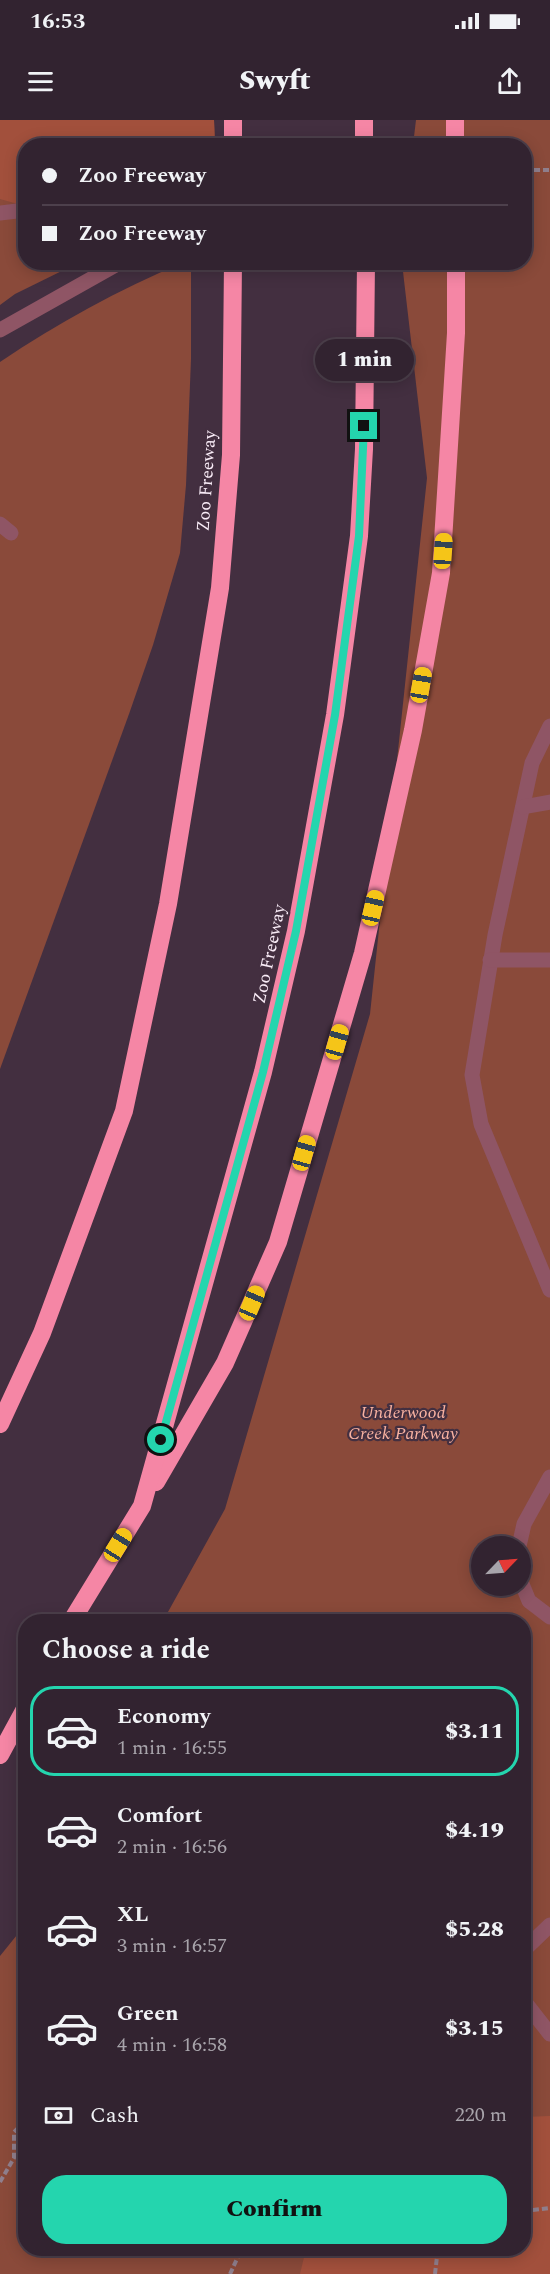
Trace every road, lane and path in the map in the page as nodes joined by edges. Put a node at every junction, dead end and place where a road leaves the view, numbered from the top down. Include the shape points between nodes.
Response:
1 (233, 120) edge
2 (364, 120) edge
3 (455, 120) edge
4 (233, 138) edge
5 (364, 138) edge
6 (455, 138) edge
7 (532, 170) edge
8 (550, 170) edge
9 (18, 211) edge
10 (0, 213) edge
11 (94, 270) edge
12 (232, 270) edge
13 (366, 270) edge
14 (456, 270) edge
15 (0, 330) edge
16 (550, 726) edge
17 (550, 802) edge
18 (523, 807) junction
19 (490, 960) junction
20 (550, 960) edge
21 (550, 1290) edge
22 (0, 1424) edge
23 (550, 1477) edge
24 (142, 1506) junction
25 (521, 1536) edge
26 (527, 1596) edge
27 (76, 1614) edge
28 (550, 1617) edge
29 (18, 1722) edge
30 (0, 1755) edge
31 (550, 1925) edge
32 (531, 1943) edge
33 (531, 2010) edge
34 (550, 2034) edge
35 (18, 2128) edge
36 (0, 2182) edge
37 (550, 2208) edge
38 (531, 2210) edge
39 (238, 2256) edge
40 (437, 2256) edge
41 (230, 2274) edge
42 (435, 2274) edge

1 - 4 highway
2 - 5 highway
3 - 6 highway
7 - 8 path
9 - 10 lane
11 - 15 lane
12 - 22 highway, Zoo Freeway via 231,455 220,588 168,904 124,1111 42,1333
13 - 24 highway, Zoo Freeway via 359,536 335,715 296,931 260,1083
14 - 24 highway via 456,333 441,573 413,730 363,952 278,1242 225,1363
16 - 18 lane via 532,763
17 - 18 lane
18 - 19 lane
19 - 20 lane
19 - 21 lane via 472,1075 481,1124
23 - 25 lane
24 - 27 highway, Zoo Freeway
26 - 28 lane
29 - 30 highway
31 - 32 lane
33 - 34 lane
35 - 36 path via 14,2132 14,2158
37 - 38 path
39 - 41 path
40 - 42 path

